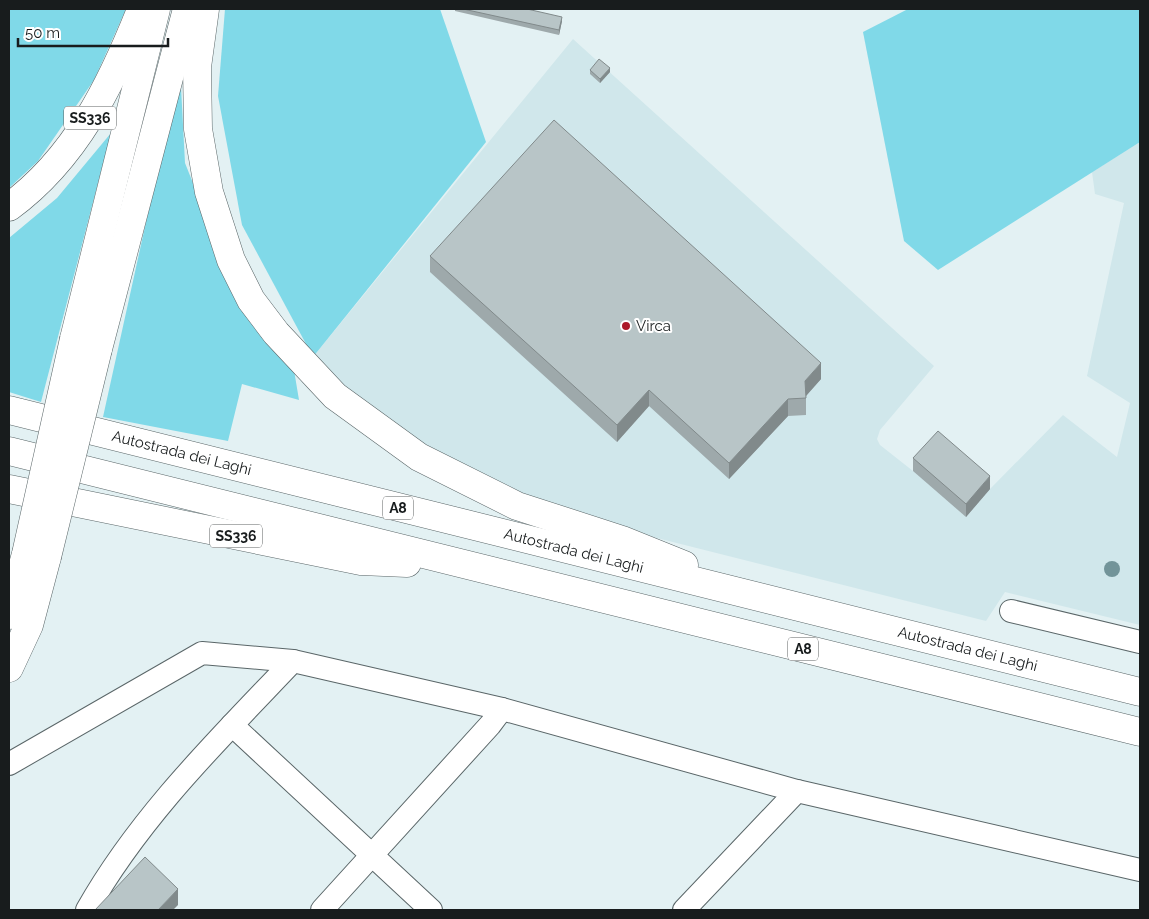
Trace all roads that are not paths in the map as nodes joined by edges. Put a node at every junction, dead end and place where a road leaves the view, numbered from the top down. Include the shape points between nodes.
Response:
1 (142, 9) edge
2 (156, 9) edge
3 (187, 9) edge
4 (204, 9) edge
5 (9, 207) edge
6 (86, 344) junction
7 (9, 410) edge
8 (9, 451) edge
9 (9, 489) edge
10 (36, 555) junction
11 (466, 565) junction
12 (788, 606) junction
13 (1011, 611) dead end
14 (9, 615) edge
15 (1140, 642) edge
16 (293, 662) junction
17 (9, 668) edge
18 (1140, 692) edge
19 (502, 709) junction
20 (232, 725) junction
21 (1140, 732) edge
22 (9, 764) edge
23 (797, 791) junction
24 (371, 856) junction
25 (1140, 870) edge
26 (87, 910) edge
27 (322, 910) edge
28 (431, 910) edge
29 (684, 910) edge

1 - 5 highway, SS336 via 114,75 77,139 48,172
2 - 6 highway, SS336
3 - 6 highway
4 - 12 highway via 197,67 198,129 209,192 231,260 250,300 334,396 419,457 517,506 622,540
6 - 10 highway, bridge
7 - 12 highway, Autostrada dei Laghi / A8
8 - 11 highway, A8
9 - 11 highway, SS336 via 361,561
10 - 14 highway
10 - 17 highway via 28,625
11 - 21 highway, A8
12 - 18 highway, Autostrada dei Laghi / A8
13 - 15 street
16 - 19 street
16 - 20 street
16 - 22 street via 202,653
19 - 23 street
19 - 24 street
20 - 24 street
20 - 26 street via 158,808 113,866
23 - 25 street
23 - 29 street
24 - 27 street
24 - 28 street

